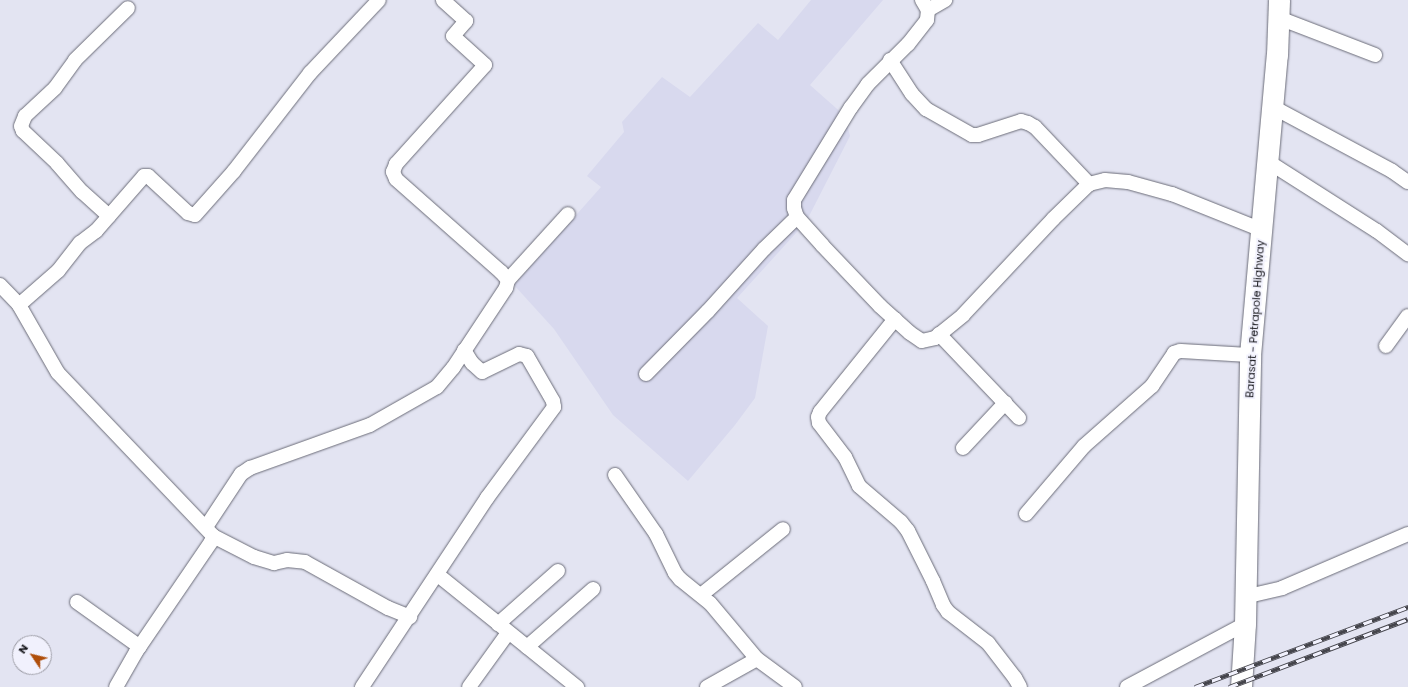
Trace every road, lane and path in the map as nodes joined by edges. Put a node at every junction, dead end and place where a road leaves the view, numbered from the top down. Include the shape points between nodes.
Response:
1 (380, 0) edge
2 (443, 0) edge
3 (945, 0) edge
4 (925, 5) edge
5 (128, 8) dead end
6 (1279, 9) edge
7 (1376, 55) dead end
8 (890, 60) junction
9 (1271, 106) junction
10 (1267, 161) junction
11 (1408, 182) edge
12 (1089, 184) junction
13 (568, 214) dead end
14 (109, 216) junction
15 (797, 217) junction
16 (1262, 230) junction
17 (1408, 254) edge
18 (508, 280) junction
19 (0, 285) edge
20 (19, 305) junction
21 (1408, 316) edge
22 (895, 319) junction
23 (940, 334) junction
24 (1386, 346) dead end
25 (464, 350) junction
26 (1250, 355) junction
27 (646, 374) dead end
28 (1005, 403) junction
29 (1020, 418) dead end
30 (963, 448) dead end
31 (616, 475) dead end
32 (1026, 514) dead end
33 (782, 529) dead end
34 (209, 531) junction
35 (1408, 534) edge
36 (558, 571) dead end
37 (438, 575) junction
38 (593, 589) dead end
39 (701, 595) junction
40 (1244, 597) junction
41 (77, 602) dead end
42 (410, 617) junction
43 (1245, 624) junction
44 (503, 628) junction
45 (140, 646) junction
46 (527, 647) junction
47 (757, 659) junction
48 (116, 687) edge
49 (362, 687) edge
50 (469, 687) edge
51 (577, 687) edge
52 (708, 687) edge
53 (796, 687) edge
54 (1020, 687) edge
55 (1126, 687) edge
56 (1241, 687) edge

1 - 14 street via 310,73 234,171 195,215 188,213 148,176 144,176
2 - 18 street via 466,21 454,36 485,65 396,164 393,172 396,179
3 - 4 street
4 - 8 street via 927,20 908,44
5 - 14 street via 75,60 55,88 25,116 21,126 82,192
6 - 7 street
6 - 9 highway, Barasat - Petrapole Highway
8 - 12 street via 912,94 926,109 972,135 1021,121 1028,123 1035,127
8 - 15 street via 851,107 794,200
9 - 10 highway, Barasat - Petrapole Highway
9 - 11 street
10 - 16 highway, Barasat - Petrapole Highway
10 - 17 street via 1377,231
12 - 16 street via 1105,180 1128,182 1172,194
12 - 23 street via 963,315
13 - 18 street
14 - 20 street via 96,231 80,243 58,271
15 - 22 street
15 - 27 street
16 - 26 highway, Barasat - Petrapole Highway
18 - 25 street via 506,288
19 - 20 street
20 - 34 street via 58,373
21 - 24 street
22 - 23 street via 922,341
22 - 54 street via 820,412 819,423 846,457 859,486 908,531 948,612 988,643
23 - 28 street
25 - 34 street via 454,368 437,387 386,416 347,434 250,468 241,474
25 - 37 street via 472,363 482,372 518,354 527,356 554,407 488,498
26 - 32 street via 1180,351 1174,354 1152,386 1084,446
26 - 40 highway, Barasat - Petrapole Highway
28 - 29 street
28 - 30 street
31 - 39 street via 656,534 675,573
33 - 39 street
34 - 42 street via 254,557 274,563 287,560 306,562 388,608
34 - 45 street via 211,542
35 - 40 street via 1282,588
36 - 44 street
37 - 42 street
37 - 44 street
38 - 46 street
39 - 47 street
40 - 43 highway, Barasat - Petrapole Highway
41 - 45 street
42 - 49 street
43 - 55 street
43 - 56 highway, Barasat - Petrapole Highway
44 - 46 street
44 - 50 street
45 - 48 street
46 - 51 street
47 - 52 street
47 - 53 street

